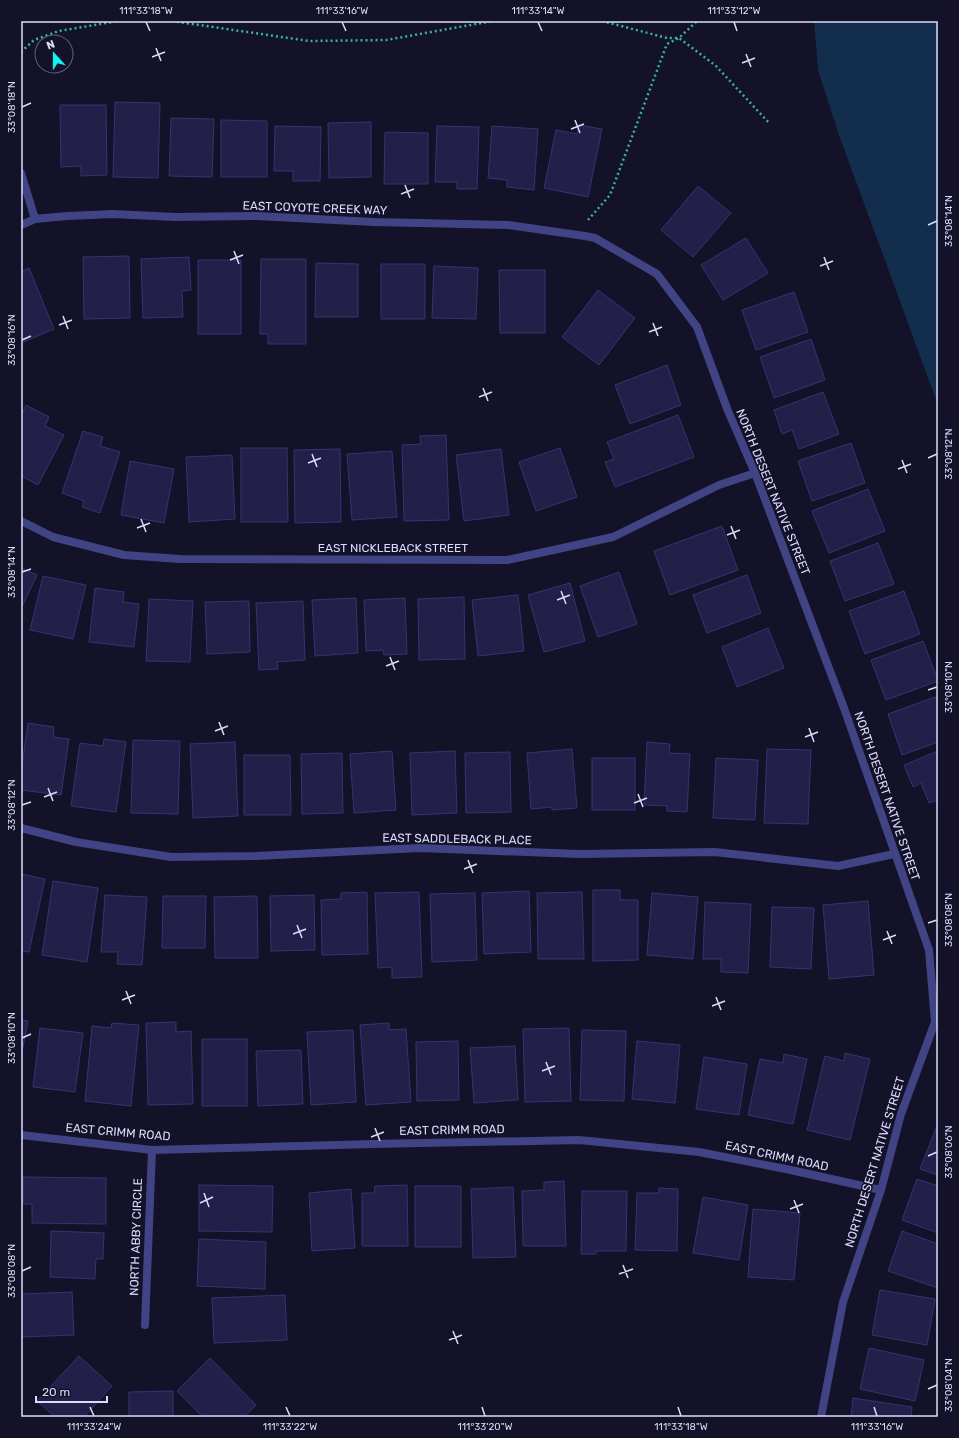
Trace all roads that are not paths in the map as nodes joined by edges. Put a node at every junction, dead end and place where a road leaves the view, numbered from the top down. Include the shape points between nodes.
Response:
1 (21, 173) edge
2 (35, 219) junction
3 (21, 225) edge
4 (595, 238) joint
5 (755, 473) junction
6 (21, 521) edge
7 (21, 828) edge
8 (894, 854) junction
9 (21, 1135) edge
10 (152, 1150) junction
11 (881, 1190) junction
12 (145, 1325) dead end
13 (821, 1417) edge

1 - 2 street
2 - 3 street, EAST COYOTE CREEK WAY
2 - 4 street, EAST COYOTE CREEK WAY via 113,214 175,217 256,216 508,225
4 - 5 street, NORTH DESERT NATIVE STREET via 657,274 697,327 728,411
5 - 6 street, EAST NICKLEBACK STREET via 719,486 613,538 507,560 173,559 124,554 52,536
5 - 8 street, NORTH DESERT NATIVE STREET via 844,708
7 - 8 street, EAST SADDLEBACK PLACE via 76,842 171,857 256,856 420,848 579,854 715,852 838,866
8 - 11 street, NORTH DESERT NATIVE STREET via 928,950 935,1022 900,1114
9 - 10 street, EAST CRIMM ROAD
10 - 11 street, EAST CRIMM ROAD via 579,1140 698,1152
10 - 12 street, NORTH ABBY CIRCLE
11 - 13 street, NORTH DESERT NATIVE STREET via 843,1302

